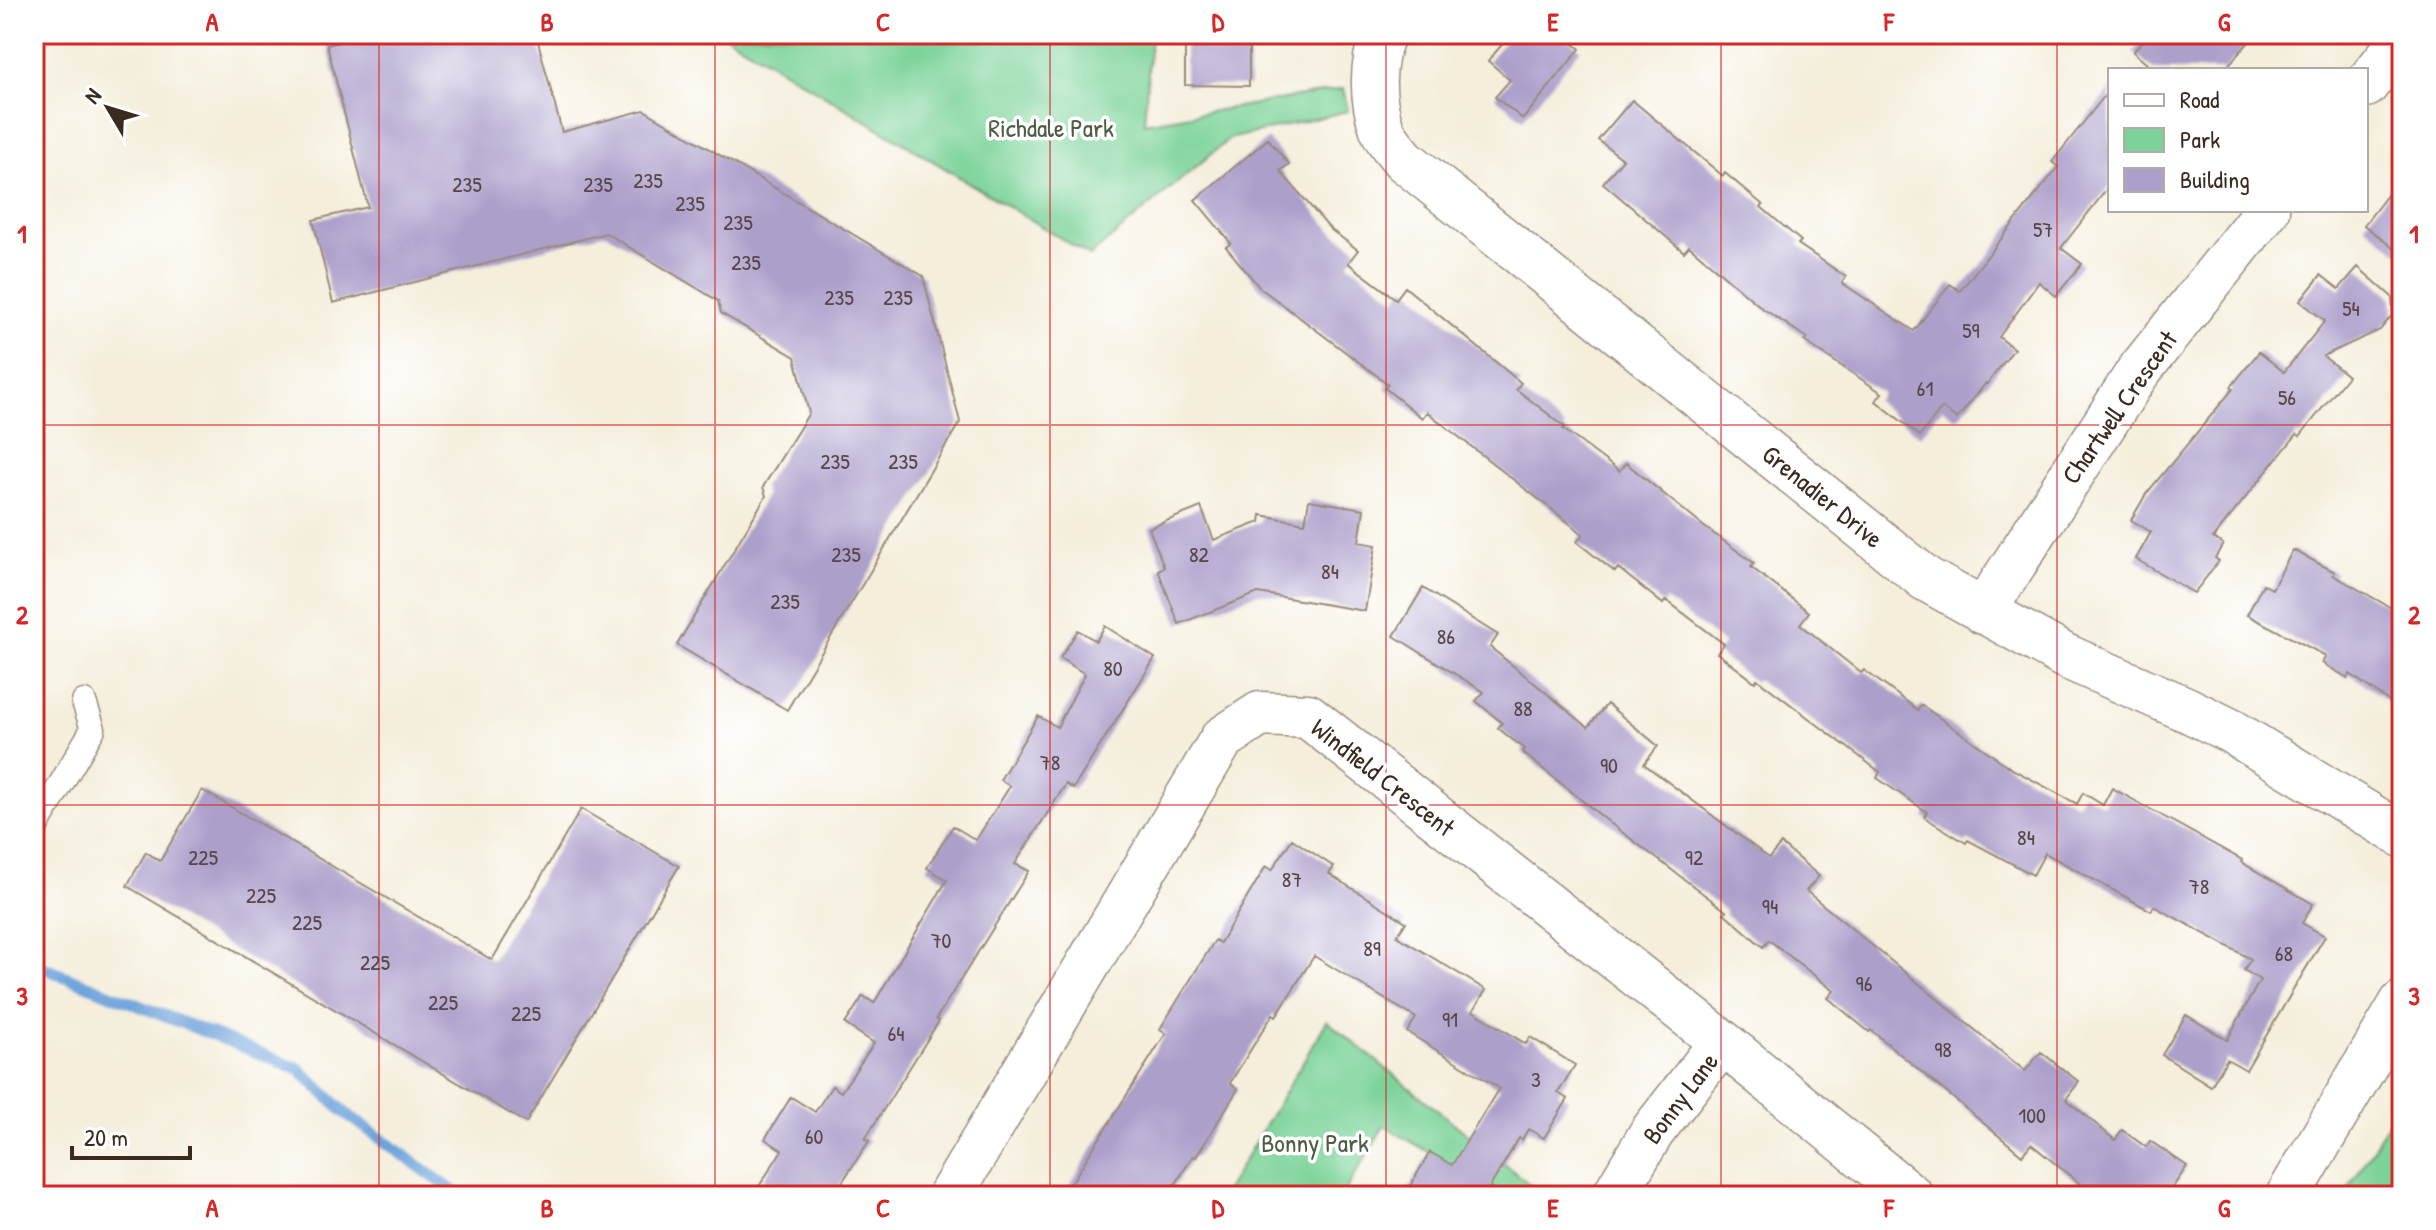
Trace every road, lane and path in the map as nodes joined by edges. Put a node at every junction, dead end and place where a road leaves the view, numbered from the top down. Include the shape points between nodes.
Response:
1 (1383, 34) edge
2 (2402, 40) edge
3 (2368, 82) edge
4 (2265, 212) edge
5 (1983, 612) junction
6 (84, 702) dead end
7 (34, 830) edge
8 (2402, 835) edge
9 (2402, 1003) edge
10 (1722, 1042) junction
11 (950, 1196) edge
12 (1614, 1196) edge
13 (1911, 1196) edge
14 (2288, 1196) edge

1 - 5 street, Grenadier Drive via 1374,66 1374,99 1383,132 1404,160 1926,579
2 - 3 street
4 - 5 street, Chartwell Crescent via 2138,372
5 - 8 street, Grenadier Drive via 2065,656 2231,731
6 - 7 lane via 93,729
9 - 14 street
10 - 11 street, Windfield Crescent via 1308,716 1260,714 1222,739
10 - 12 street, Bonny Lane via 1652,1132
10 - 13 street, Windfield Crescent

